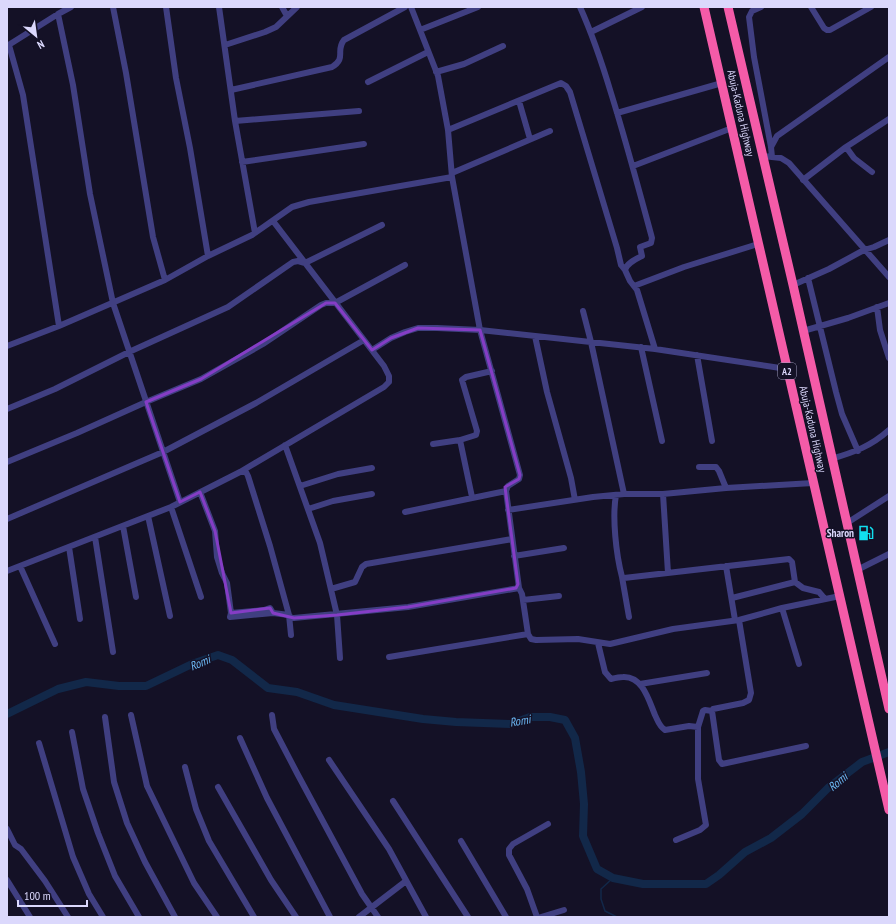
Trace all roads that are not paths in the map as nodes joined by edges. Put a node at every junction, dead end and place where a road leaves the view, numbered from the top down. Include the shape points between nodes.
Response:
1 (71, 7) edge
2 (113, 7) edge
3 (166, 7) edge
4 (219, 7) edge
5 (282, 7) edge
6 (297, 7) edge
7 (405, 7) edge
8 (411, 7) edge
9 (478, 7) edge
10 (580, 7) edge
11 (642, 7) edge
12 (704, 7) edge
13 (728, 7) edge
14 (760, 7) edge
15 (811, 7) edge
16 (870, 7) edge
17 (632, 9) edge
18 (58, 14) junction
19 (287, 16) junction
20 (420, 30) junction
21 (591, 32) junction
22 (225, 45) junction
23 (8, 46) edge
24 (503, 46) dead end
25 (428, 52) junction
26 (889, 57) edge
27 (436, 72) junction
28 (368, 82) dead end
29 (722, 83) junction
30 (231, 90) junction
31 (519, 100) junction
32 (359, 111) dead end
33 (617, 113) junction
34 (889, 119) edge
35 (235, 121) junction
36 (732, 128) junction
37 (448, 130) junction
38 (550, 130) dead end
39 (530, 139) junction
40 (364, 144) dead end
41 (771, 147) junction
42 (846, 148) junction
43 (767, 156) junction
44 (242, 162) junction
45 (633, 166) junction
46 (872, 172) dead end
47 (452, 175) junction
48 (803, 180) junction
49 (273, 221) junction
50 (382, 224) dead end
51 (255, 233) junction
52 (889, 240) edge
53 (758, 244) junction
54 (864, 250) junction
55 (208, 256) junction
56 (305, 264) junction
57 (406, 266) dead end
58 (626, 270) junction
59 (889, 277) edge
60 (808, 278) junction
61 (165, 280) junction
62 (793, 285) junction
63 (634, 286) junction
64 (113, 303) junction
65 (335, 303) junction
66 (889, 303) edge
67 (877, 307) junction
68 (583, 311) dead end
69 (59, 326) junction
70 (820, 326) junction
71 (480, 330) junction
72 (803, 331) junction
73 (535, 336) junction
74 (364, 340) junction
75 (591, 342) junction
76 (7, 346) edge
77 (641, 347) junction
78 (655, 349) junction
79 (372, 350) junction
80 (129, 352) junction
81 (697, 355) junction
82 (889, 358) edge
83 (787, 369) junction
84 (492, 371) junction
85 (146, 402) junction
86 (7, 409) edge
87 (889, 430) edge
88 (460, 440) junction
89 (662, 441) dead end
90 (712, 441) dead end
91 (433, 444) dead end
92 (285, 445) junction
93 (858, 451) junction
94 (163, 452) junction
95 (831, 459) junction
96 (7, 462) edge
97 (699, 467) dead end
98 (372, 468) dead end
99 (240, 472) junction
100 (814, 483) junction
101 (300, 486) junction
102 (726, 488) junction
103 (506, 491) junction
104 (200, 492) junction
105 (372, 494) dead end
106 (624, 494) junction
107 (663, 494) junction
108 (616, 495) junction
109 (889, 496) edge
110 (472, 497) junction
111 (575, 500) junction
112 (180, 502) junction
113 (170, 507) junction
114 (308, 509) junction
115 (508, 510) junction
116 (405, 512) dead end
117 (148, 516) junction
118 (7, 519) edge
119 (847, 523) junction
120 (123, 526) junction
121 (95, 537) junction
122 (512, 539) junction
123 (69, 547) junction
124 (564, 548) dead end
125 (889, 554) edge
126 (514, 556) junction
127 (20, 566) junction
128 (726, 566) junction
129 (857, 570) junction
130 (7, 572) edge
131 (668, 573) junction
132 (622, 577) junction
133 (795, 582) junction
134 (518, 587) junction
135 (331, 589) junction
136 (559, 596) dead end
137 (840, 596) junction
138 (136, 597) dead end
139 (201, 597) dead end
140 (732, 598) junction
141 (824, 599) junction
142 (523, 600) junction
143 (782, 608) junction
144 (290, 615) junction
145 (337, 615) junction
146 (170, 616) dead end
147 (629, 617) dead end
148 (80, 620) dead end
149 (737, 620) junction
150 (528, 634) junction
151 (291, 635) dead end
152 (598, 643) junction
153 (55, 644) dead end
154 (113, 652) dead end
155 (340, 658) dead end
156 (389, 658) dead end
157 (799, 664) dead end
158 (707, 673) dead end
159 (640, 684) junction
160 (889, 709) edge
161 (712, 711) junction
162 (131, 715) dead end
163 (272, 715) dead end
164 (105, 717) dead end
165 (698, 727) junction
166 (664, 729) junction
167 (72, 732) dead end
168 (665, 736) dead end
169 (240, 738) dead end
170 (39, 743) dead end
171 (806, 746) dead end
172 (329, 760) dead end
173 (185, 767) dead end
174 (218, 787) dead end
175 (393, 802) dead end
176 (889, 810) edge
177 (548, 824) dead end
178 (7, 829) edge
179 (676, 840) dead end
180 (461, 841) dead end
181 (7, 880) edge
182 (406, 881) junction
183 (372, 907) junction
184 (564, 910) dead end
185 (327, 916) edge
186 (30, 917) edge
187 (68, 917) edge
188 (103, 917) edge
189 (139, 917) edge
190 (175, 917) edge
191 (217, 917) edge
192 (254, 917) edge
193 (296, 917) edge
194 (359, 917) edge
195 (378, 917) edge
196 (426, 917) edge
197 (468, 917) edge
198 (506, 917) edge
199 (537, 917) edge
200 (541, 917) edge

1 - 18 street
2 - 61 street via 153,237
3 - 55 street
4 - 22 street
5 - 19 street
6 - 19 street
7 - 30 street via 344,40 340,60 332,67
8 - 20 street
9 - 20 street
10 - 21 street
11 - 17 street
12 - 29 highway, Abuja-Kaduna Highway / A2
13 - 43 highway, Abuja-Kaduna Highway / A2
14 - 41 street via 752,11 749,17
15 - 16 street via 824,28 830,30
17 - 21 street
18 - 23 street
18 - 64 street via 73,85 90,194
19 - 22 street via 276,27
20 - 25 street
21 - 33 street
22 - 30 street
23 - 69 street via 23,95
24 - 27 street via 464,64
25 - 27 street
25 - 28 street
26 - 41 street via 777,136
27 - 37 street
29 - 33 street
29 - 36 highway, Abuja-Kaduna Highway / A2
30 - 35 street
31 - 37 street
31 - 39 street
31 - 58 street via 561,83 570,92 619,262
32 - 35 street
33 - 45 street
34 - 42 street
35 - 44 street
36 - 45 street
36 - 53 highway, Abuja-Kaduna Highway / A2
37 - 47 street
38 - 39 street
39 - 47 street
40 - 44 street
41 - 43 street
42 - 46 street
42 - 48 street
43 - 48 street via 781,158 789,163
43 - 62 highway, Abuja-Kaduna Highway / A2
44 - 51 street
45 - 58 street via 652,238 651,243 640,247 642,256 626,266
47 - 49 street via 309,202 292,207
47 - 71 street
48 - 54 street
49 - 51 street
49 - 56 street
50 - 56 street
51 - 55 street
52 - 54 street
53 - 63 street
53 - 83 highway, Abuja-Kaduna Highway / A2
54 - 59 street
54 - 60 street
55 - 61 street
56 - 65 street
56 - 80 street via 293,262 228,308
57 - 65 street
58 - 63 street
60 - 62 street
60 - 70 street
61 - 64 street
62 - 72 highway, Abuja-Kaduna Highway / A2
63 - 78 street
64 - 69 street
64 - 80 street
65 - 74 street
65 - 85 street via 321,305 262,344 200,379
66 - 67 street
67 - 70 street
67 - 82 street via 880,330
68 - 75 street
69 - 76 street
70 - 72 street
70 - 93 street via 842,414
71 - 73 street
71 - 79 street via 418,328 391,338
71 - 84 street
72 - 95 highway, Abuja-Kaduna Highway / A2
73 - 75 street
73 - 111 street
74 - 79 street
74 - 94 street via 256,403
75 - 77 street
75 - 106 street
77 - 78 street
77 - 89 street
78 - 81 street
79 - 92 street via 384,366 389,382
80 - 85 street
80 - 86 street
81 - 83 street
81 - 90 street
83 - 100 highway, Abuja-Kaduna Highway / A2
84 - 88 street via 462,380 477,433
84 - 103 street via 520,475
85 - 94 street
85 - 96 street
87 - 93 street via 878,440
88 - 91 street
88 - 110 street
92 - 99 street
92 - 101 street
93 - 95 street
94 - 112 street
94 - 118 street
95 - 119 highway, Abuja-Kaduna Highway / A2
97 - 102 street via 716,467
98 - 101 street via 338,474
99 - 104 street
99 - 144 street via 246,472 248,476
100 - 102 street
100 - 137 highway, Abuja-Kaduna Highway / A2
101 - 114 street
102 - 107 street
103 - 110 street
103 - 115 street
104 - 112 street
104 - 144 street via 214,531 218,557 227,583 231,613 270,608 273,613
105 - 114 street via 333,501
106 - 107 street
106 - 108 street
107 - 131 street
108 - 111 street
108 - 132 street via 614,508
109 - 119 street
110 - 116 street
111 - 115 street
112 - 113 street
113 - 117 street
113 - 139 street
114 - 135 street via 320,543
115 - 122 street
117 - 120 street
117 - 146 street
119 - 129 highway, Abuja-Kaduna Highway / A2
120 - 121 street
120 - 138 street
121 - 123 street
121 - 154 street
122 - 126 street
122 - 135 street via 366,564 355,582
123 - 127 street
123 - 148 street
124 - 126 street
125 - 129 street
126 - 134 street
127 - 130 street
127 - 153 street
128 - 131 street
128 - 133 street via 789,560 792,562
128 - 140 street
129 - 160 highway, Abuja-Kaduna Highway / A2
131 - 132 street
132 - 147 street
133 - 140 street
133 - 141 street via 803,588 818,592
134 - 142 street
134 - 145 street via 408,607
135 - 145 street
136 - 142 street
137 - 141 street
137 - 176 highway, Abuja-Kaduna Highway / A2
140 - 149 street
141 - 143 street
142 - 150 street
143 - 149 street
143 - 157 street
144 - 145 street via 294,618
144 - 151 street
145 - 155 street
149 - 152 street via 673,629 610,644
149 - 161 street via 751,697 743,703
150 - 152 street via 536,640 578,639
150 - 156 street
152 - 159 street via 607,676 611,679 630,678
158 - 159 street
159 - 166 street via 660,726
161 - 165 street via 703,711
161 - 171 street via 719,760 722,764
162 - 191 street via 147,786 194,883
163 - 183 street via 274,729 362,894
164 - 190 street via 114,782 127,823
165 - 166 street
165 - 179 street via 698,780 706,825
166 - 168 street
167 - 189 street via 83,788 98,833 116,876
169 - 185 street
170 - 188 street via 73,857 89,894
172 - 182 street via 389,850
173 - 192 street via 196,809 210,841
174 - 193 street
175 - 197 street
177 - 199 street via 512,844 509,849 511,861 527,889
178 - 187 street via 15,845 21,849 45,881
180 - 198 street
181 - 186 street
182 - 183 street
182 - 196 street
183 - 194 street
183 - 195 street
184 - 200 street

